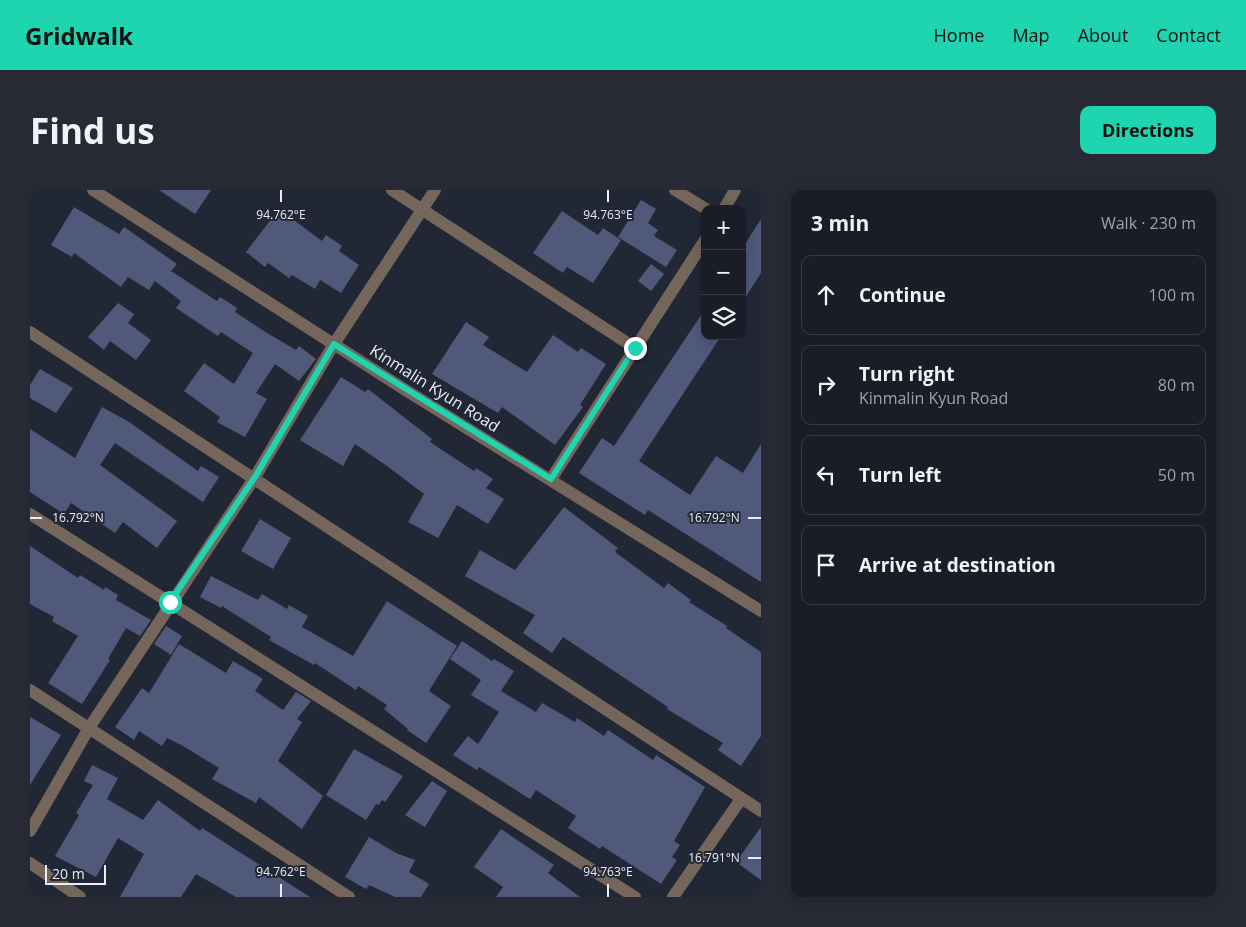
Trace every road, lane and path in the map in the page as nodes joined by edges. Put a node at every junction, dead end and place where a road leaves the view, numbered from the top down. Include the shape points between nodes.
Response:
1 (94, 190) edge
2 (392, 190) edge
3 (435, 190) edge
4 (675, 190) edge
5 (736, 190) edge
6 (727, 205) edge
7 (701, 206) edge
8 (422, 209) junction
9 (701, 246) edge
10 (30, 332) edge
11 (334, 344) junction
12 (635, 348) junction
13 (255, 477) junction
14 (551, 479) junction
15 (30, 514) edge
16 (170, 602) junction
17 (761, 611) edge
18 (30, 690) edge
19 (89, 728) junction
20 (741, 799) junction
21 (761, 812) edge
22 (30, 831) edge
23 (30, 863) edge
24 (80, 897) edge
25 (349, 897) edge
26 (635, 897) edge
27 (673, 897) edge

1 - 11 street, Kinmalin Kyun Road
2 - 8 street
3 - 8 street
4 - 7 street
5 - 6 street
8 - 11 street
8 - 12 street
9 - 12 street
10 - 13 street
11 - 13 street
11 - 14 street, Kinmalin Kyun Road
12 - 14 street
13 - 16 street
13 - 20 street
14 - 17 street, Kinmalin Kyun Road
15 - 16 street
16 - 19 street
16 - 26 street
18 - 19 street
19 - 22 street
19 - 25 street
20 - 21 street
20 - 27 street
23 - 24 street

